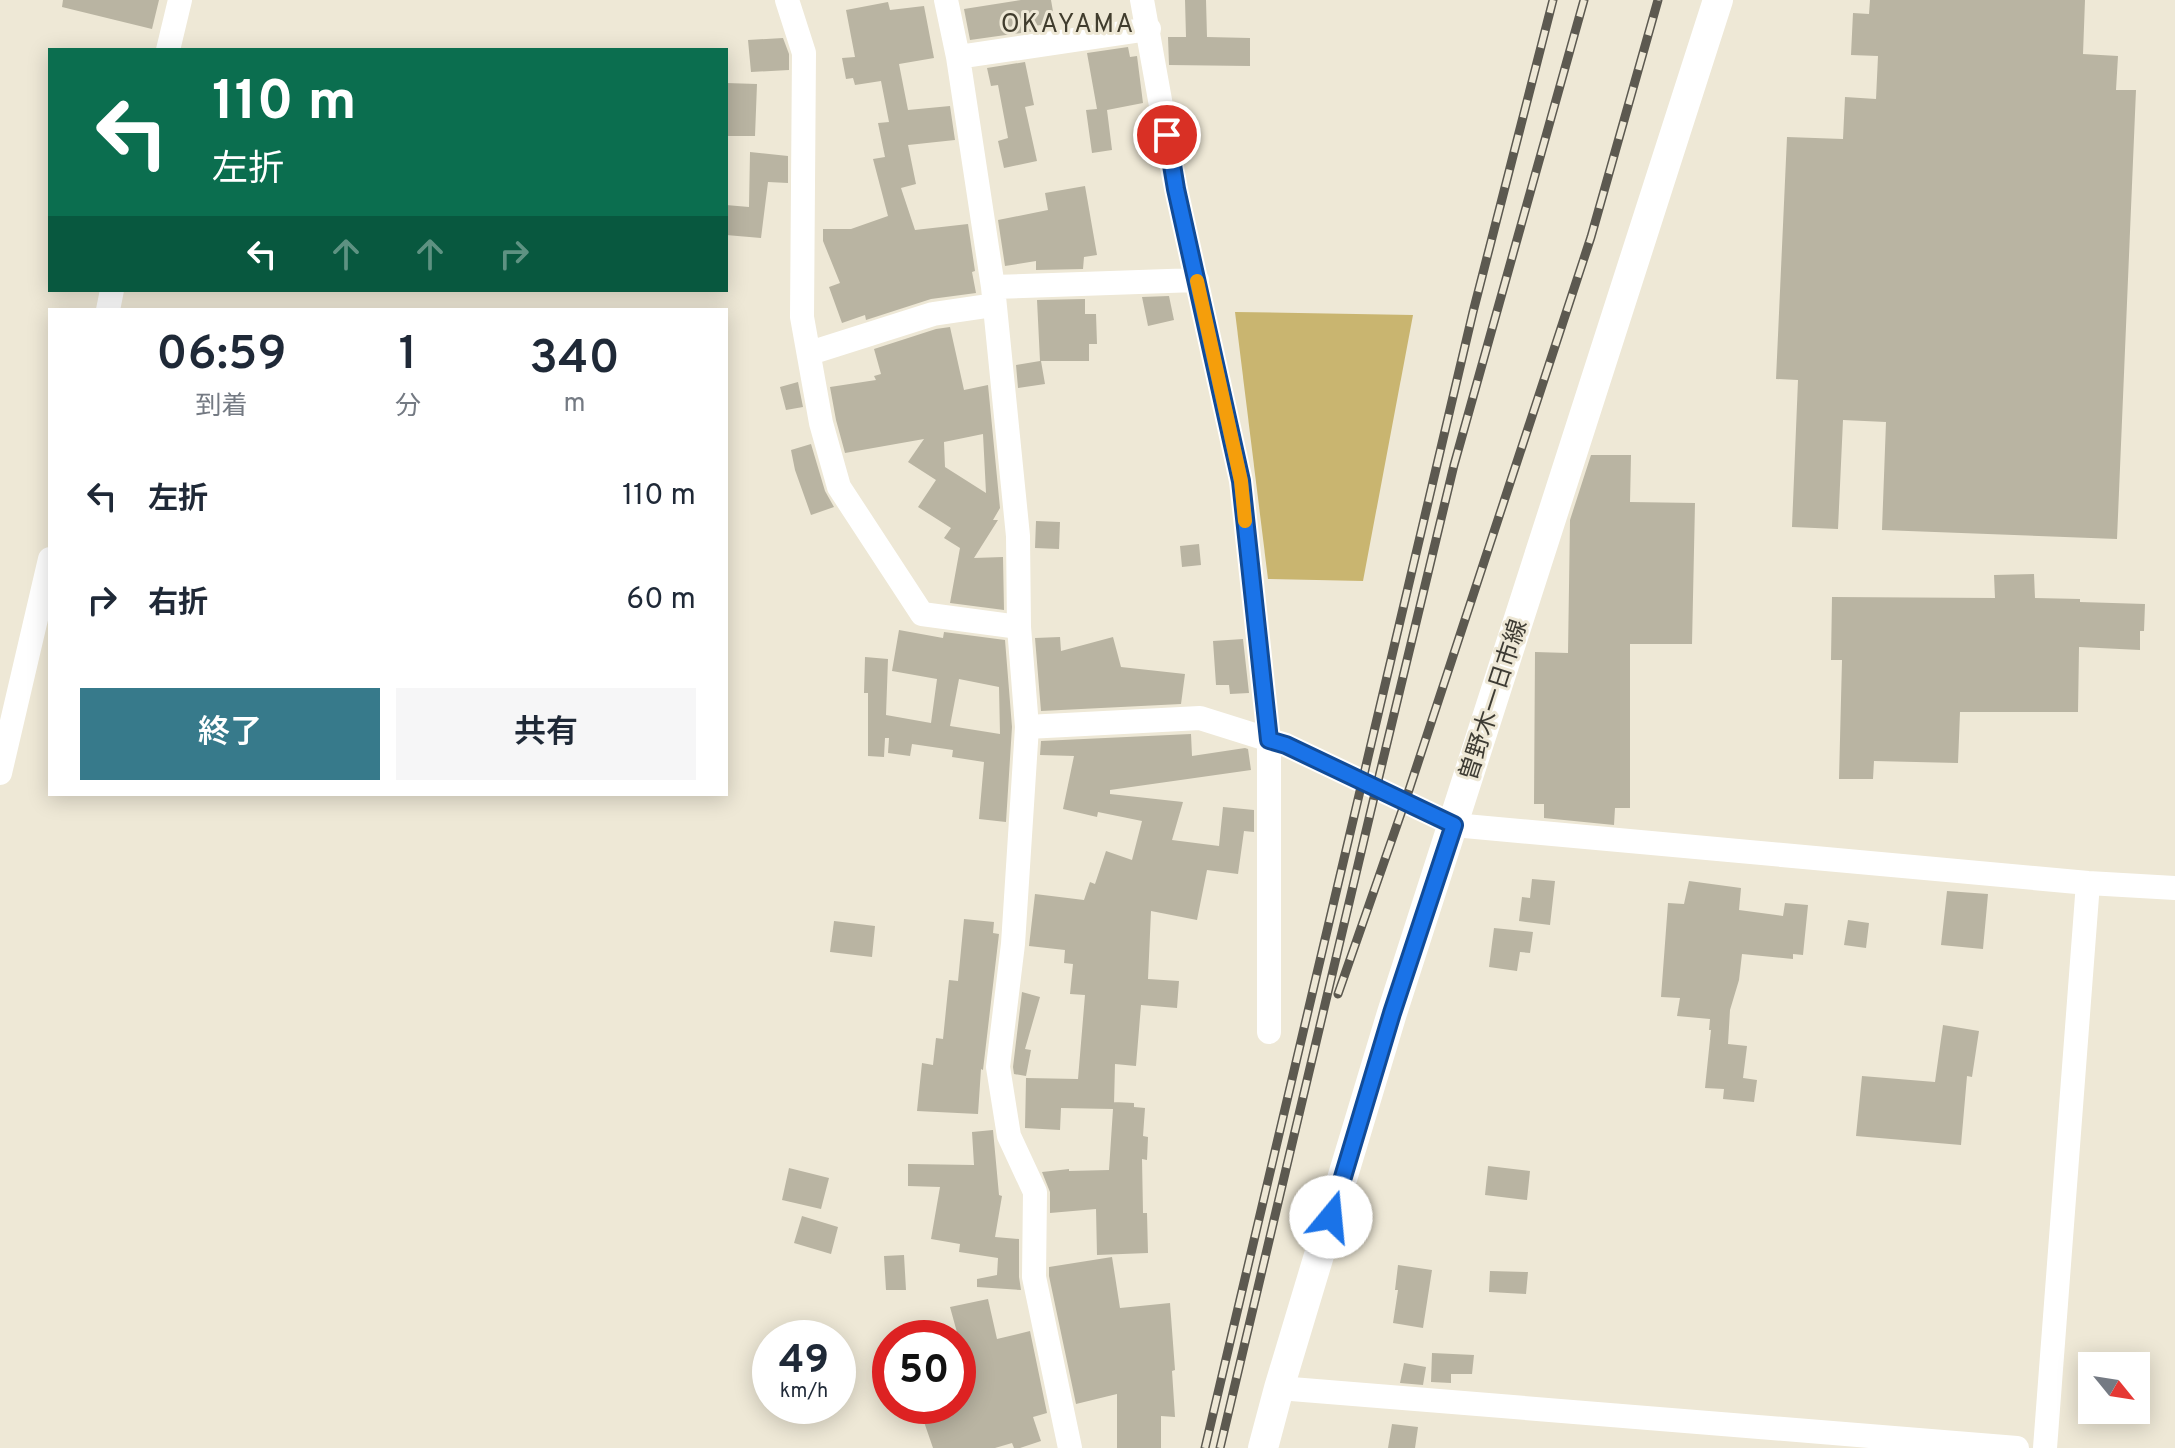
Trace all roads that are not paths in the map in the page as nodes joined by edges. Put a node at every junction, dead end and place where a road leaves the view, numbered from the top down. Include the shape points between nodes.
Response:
1 (180, 0) edge
2 (787, 0) edge
3 (946, 0) edge
4 (1142, 0) edge
5 (1718, 0) edge
6 (1149, 29) junction
7 (168, 48) edge
8 (958, 57) junction
9 (1197, 280) junction
10 (994, 296) junction
11 (810, 353) junction
12 (48, 568) edge
13 (1019, 627) junction
14 (1027, 727) junction
15 (1269, 740) junction
16 (0, 773) edge
17 (1454, 825) junction
18 (2088, 883) junction
19 (2175, 888) edge
20 (1269, 1032) dead end
21 (1279, 1388) junction
22 (1070, 1448) edge
23 (1263, 1448) edge
24 (2017, 1448) edge
25 (2045, 1448) edge

1 - 7 street
2 - 11 street via 804,53 802,317
3 - 8 street
4 - 6 street
5 - 17 main road, 曽野木一日市線
6 - 8 street
6 - 9 street
8 - 10 street
9 - 10 street
9 - 15 street via 1241,481
10 - 11 street
10 - 13 street via 1018,536
11 - 13 street via 821,423 839,487 922,614
12 - 16 street
13 - 14 street
14 - 15 street via 1200,718
14 - 22 street via 1013,944 998,1067 1009,1136 1035,1192 1034,1277
15 - 17 street
15 - 20 street
17 - 18 street
17 - 21 main road, 曽野木一日市線
18 - 19 street
18 - 25 street
21 - 23 main road, 曽野木一日市線
21 - 24 street

